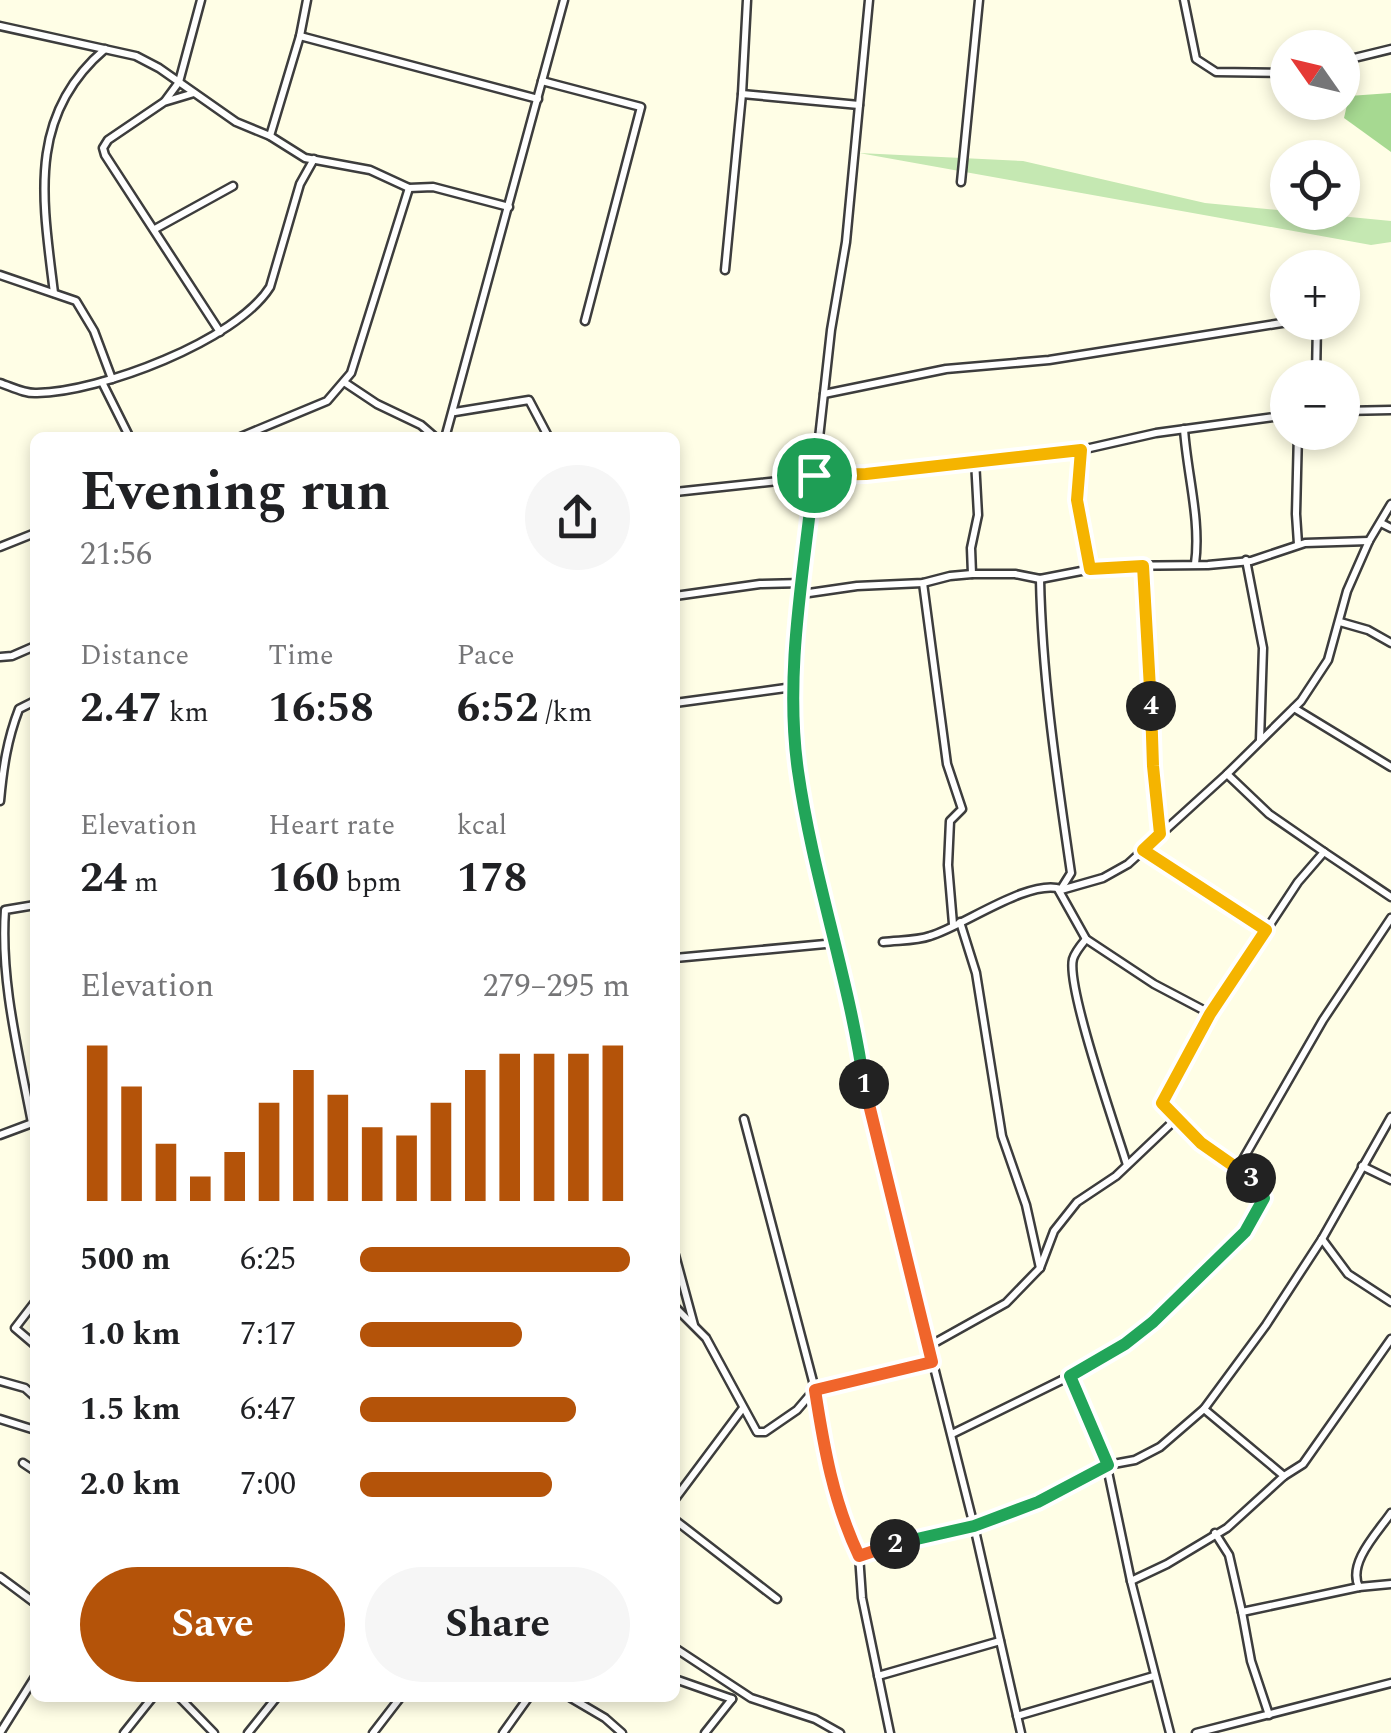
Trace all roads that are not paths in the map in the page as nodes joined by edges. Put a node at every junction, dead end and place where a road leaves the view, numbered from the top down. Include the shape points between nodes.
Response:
1 (201, 0) edge
2 (307, 0) edge
3 (564, 0) edge
4 (748, 0) edge
5 (869, 0) edge
6 (979, 0) edge
7 (1184, 0) edge
8 (0, 26) edge
9 (300, 36) junction
10 (106, 48) junction
11 (1391, 49) edge
12 (1360, 56) edge
13 (1270, 73) edge
14 (542, 81) junction
15 (179, 82) junction
16 (194, 94) junction
17 (742, 94) junction
18 (538, 99) junction
19 (164, 102) junction
20 (859, 105) junction
21 (270, 136) junction
22 (314, 159) junction
23 (961, 182) dead end
24 (233, 186) dead end
25 (409, 188) junction
26 (509, 207) junction
27 (155, 229) junction
28 (725, 270) dead end
29 (0, 275) edge
30 (54, 293) junction
31 (586, 321) dead end
32 (1270, 325) edge
33 (220, 332) junction
34 (112, 379) junction
35 (102, 382) junction
36 (344, 382) junction
37 (0, 383) edge
38 (824, 394) junction
39 (1391, 410) edge
40 (1360, 411) edge
41 (454, 412) junction
42 (1270, 418) edge
43 (1184, 430) junction
44 (127, 432) edge
45 (252, 432) edge
46 (428, 432) edge
47 (446, 432) edge
48 (546, 432) edge
49 (1081, 450) junction
50 (1298, 450) edge
51 (975, 460) junction
52 (814, 475) junction
53 (680, 491) edge
54 (1391, 504) edge
55 (1381, 523) junction
56 (1391, 528) edge
57 (30, 535) edge
58 (1369, 542) junction
59 (1298, 544) junction
60 (0, 547) edge
61 (1246, 560) junction
62 (1195, 564) junction
63 (1143, 566) junction
64 (1090, 569) junction
65 (972, 574) junction
66 (1040, 579) junction
67 (803, 582) junction
68 (924, 584) junction
69 (802, 594) junction
70 (680, 595) edge
71 (1340, 622) junction
72 (1391, 642) edge
73 (30, 648) edge
74 (0, 657) edge
75 (793, 687) junction
76 (30, 702) edge
77 (680, 702) edge
78 (1294, 708) junction
79 (1260, 741) junction
80 (1391, 767) edge
81 (1227, 774) junction
82 (0, 801) edge
83 (1160, 834) junction
84 (1143, 850) junction
85 (1324, 852) junction
86 (1051, 886) junction
87 (1062, 890) junction
88 (1391, 897) edge
89 (30, 905) edge
90 (1391, 918) edge
91 (956, 923) junction
92 (1266, 930) junction
93 (1086, 939) junction
94 (883, 942) dead end
95 (836, 943) junction
96 (680, 958) edge
97 (1210, 1014) junction
98 (30, 1104) edge
99 (1391, 1117) edge
100 (744, 1118) dead end
101 (1177, 1118) junction
102 (30, 1125) edge
103 (0, 1136) edge
104 (1127, 1165) junction
105 (1362, 1166) junction
106 (1238, 1168) junction
107 (1391, 1180) edge
108 (1322, 1240) junction
109 (1040, 1268) junction
110 (680, 1274) edge
111 (1391, 1302) edge
112 (30, 1308) edge
113 (680, 1312) edge
114 (694, 1326) junction
115 (1391, 1339) edge
116 (30, 1341) edge
117 (929, 1346) junction
118 (932, 1362) junction
119 (1070, 1376) junction
120 (0, 1381) edge
121 (815, 1390) junction
122 (30, 1392) edge
123 (743, 1408) junction
124 (1204, 1409) junction
125 (0, 1419) edge
126 (30, 1428) edge
127 (952, 1434) junction
128 (24, 1464) dead end
129 (1108, 1465) junction
130 (30, 1468) edge
131 (1284, 1476) junction
132 (680, 1492) edge
133 (1391, 1513) edge
134 (680, 1524) edge
135 (974, 1526) junction
136 (1215, 1533) junction
137 (859, 1556) junction
138 (0, 1577) edge
139 (1131, 1581) junction
140 (1391, 1584) edge
141 (1359, 1587) junction
142 (30, 1599) edge
143 (776, 1599) dead end
144 (1242, 1612) junction
145 (1000, 1641) junction
146 (680, 1651) edge
147 (878, 1676) junction
148 (1154, 1676) junction
149 (680, 1682) edge
150 (1391, 1683) edge
151 (30, 1685) edge
152 (738, 1690) junction
153 (732, 1700) junction
154 (149, 1702) edge
155 (184, 1702) edge
156 (273, 1702) edge
157 (397, 1702) edge
158 (525, 1702) edge
159 (578, 1702) edge
160 (1269, 1715) junction
161 (1018, 1716) junction
162 (834, 1732) edge
163 (0, 1733) edge
164 (124, 1733) edge
165 (214, 1733) edge
166 (248, 1733) edge
167 (374, 1733) edge
168 (503, 1733) edge
169 (622, 1733) edge
170 (705, 1733) edge
171 (890, 1733) edge
172 (1020, 1733) edge
173 (1170, 1733) edge
174 (1196, 1733) edge

1 - 15 street
2 - 9 street
3 - 14 street
4 - 17 street
5 - 20 street
6 - 23 street
7 - 13 street via 1196,58 1216,72
8 - 10 street
9 - 18 street
9 - 21 street
10 - 15 street via 146,61
10 - 30 street via 70,90 50,132 42,184
11 - 12 street
14 - 18 street
14 - 31 street via 641,107
15 - 16 street
15 - 19 street
16 - 19 street
16 - 21 street
17 - 20 street
17 - 28 street
18 - 26 street
19 - 27 street via 103,148
20 - 38 street
21 - 22 street
22 - 25 street via 370,170
22 - 33 street via 300,184 270,286
24 - 27 street
25 - 26 street via 433,187
25 - 36 street
26 - 41 street
27 - 33 street
29 - 30 street
30 - 34 street via 82,308
32 - 38 street via 1049,360 946,368
33 - 34 street
34 - 35 street
35 - 37 street via 32,394
35 - 44 street
36 - 45 street via 327,401
36 - 46 street
38 - 52 street
39 - 40 street
41 - 47 street
41 - 48 street via 529,400
42 - 43 street
43 - 49 street
43 - 62 street
49 - 51 street
49 - 64 street via 1077,500
50 - 59 street
51 - 52 street
51 - 65 street
52 - 53 street
52 - 67 street
54 - 55 street
55 - 56 street
55 - 58 street
57 - 60 street
58 - 59 street
58 - 71 street
59 - 61 street
61 - 62 street
61 - 79 street via 1263,648
62 - 63 street
63 - 64 street
63 - 83 street
64 - 66 street
65 - 66 street
65 - 68 street
66 - 86 street via 1070,873 1061,889
67 - 69 street
67 - 70 street
68 - 69 street
68 - 91 street via 947,764 962,810 950,821
69 - 75 street
71 - 72 street
71 - 78 street via 1322,670
73 - 74 street
75 - 77 street
75 - 95 street via 797,768
76 - 82 street via 16,716
78 - 79 street
78 - 80 street
79 - 81 street
81 - 83 street
81 - 85 street
83 - 84 street
84 - 87 street via 1113,873
84 - 92 street
85 - 88 street
85 - 92 street
86 - 87 street
86 - 91 street
87 - 93 street
89 - 98 street via 4,910 1,944
90 - 106 street
91 - 94 street via 931,936
91 - 109 street via 980,996 1002,1136
92 - 97 street
93 - 97 street
93 - 104 street via 1072,969
95 - 96 street
95 - 117 street via 866,1097
97 - 101 street via 1162,1098
99 - 105 street
100 - 121 street
101 - 104 street
101 - 106 street
102 - 103 street
104 - 109 street via 1064,1216
105 - 107 street
105 - 108 street
106 - 119 street via 1264,1198 1245,1232 1153,1322
108 - 111 street via 1348,1274
108 - 124 street
109 - 117 street via 1006,1303
110 - 114 street
112 - 116 street via 14,1328
113 - 114 street
114 - 123 street
115 - 131 street via 1304,1464
117 - 118 street
118 - 121 street
118 - 127 street
119 - 127 street
119 - 129 street
120 - 122 street
121 - 123 street via 765,1432 758,1432
121 - 137 street via 826,1464
123 - 132 street
124 - 129 street via 1160,1447
124 - 131 street
125 - 126 street
127 - 135 street
128 - 130 street
129 - 135 street
129 - 139 street
131 - 136 street
133 - 141 street via 1358,1565
134 - 143 street
135 - 137 street
135 - 145 street
136 - 139 street
136 - 144 street via 1229,1554
137 - 147 street
138 - 142 street
139 - 148 street
140 - 141 street
141 - 144 street
144 - 160 street
145 - 147 street
145 - 161 street
146 - 152 street
147 - 171 street
148 - 161 street
148 - 173 street
149 - 153 street
150 - 160 street
151 - 163 street
152 - 153 street
152 - 162 street
153 - 170 street
154 - 164 street
155 - 165 street
156 - 166 street
157 - 167 street
158 - 168 street
159 - 169 street
160 - 174 street
161 - 172 street

